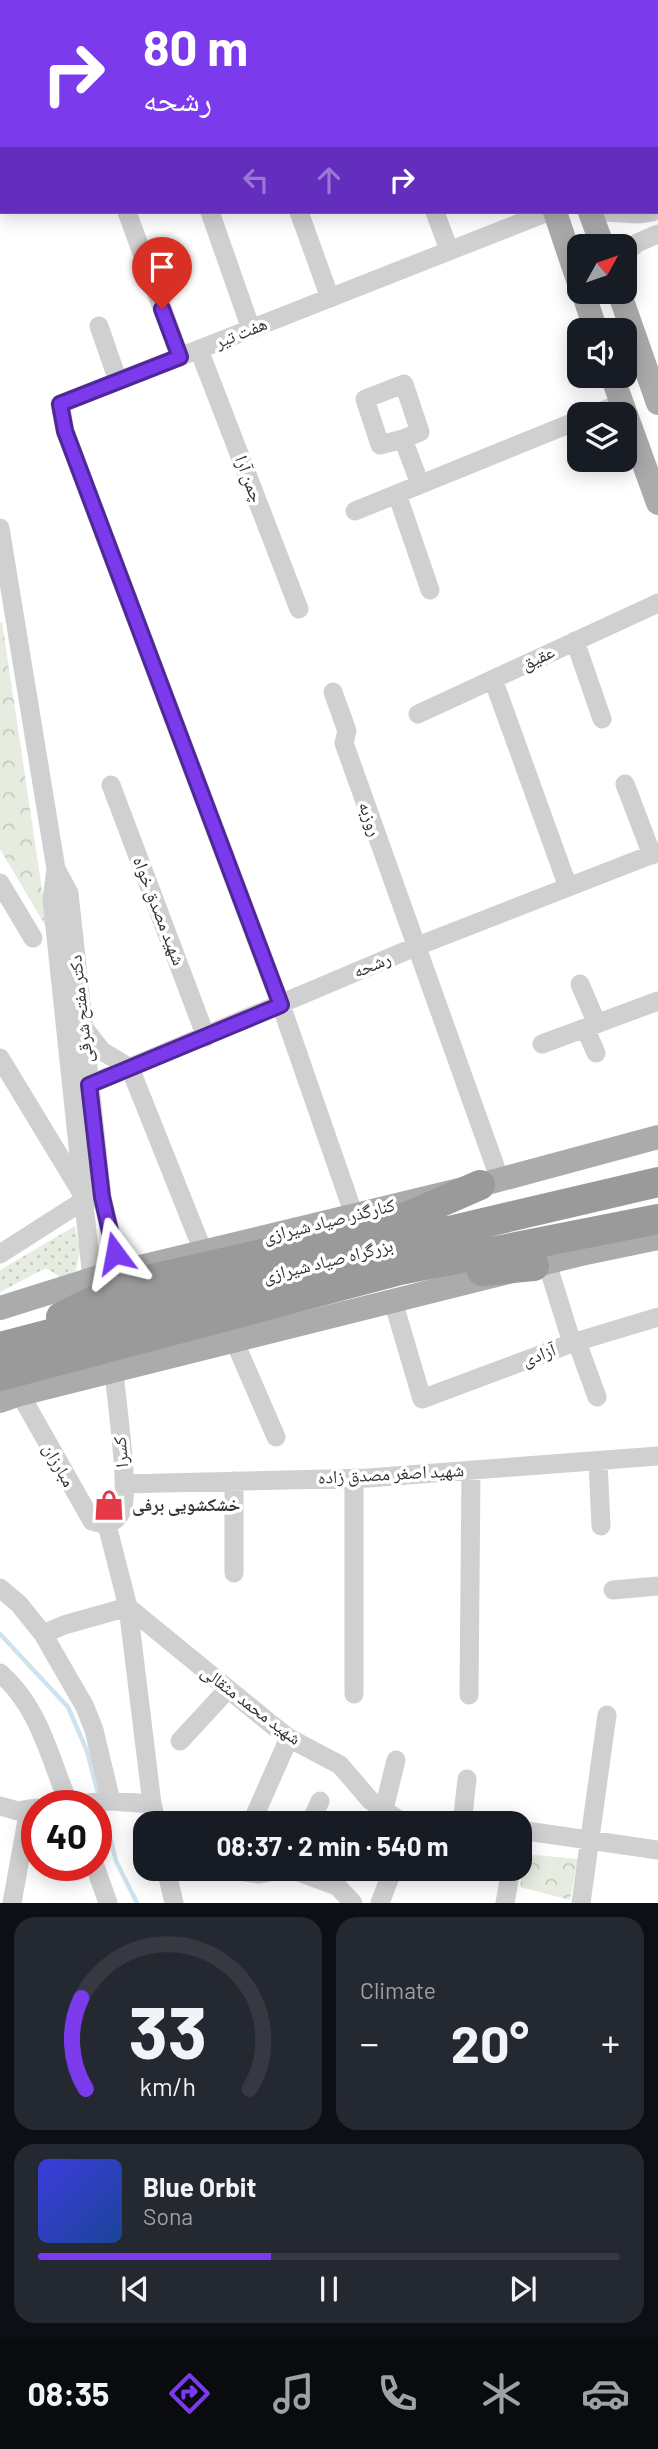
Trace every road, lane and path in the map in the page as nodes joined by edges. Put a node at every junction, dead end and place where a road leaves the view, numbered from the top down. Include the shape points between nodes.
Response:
1 (128, 214) edge
2 (211, 214) edge
3 (300, 214) edge
4 (436, 214) edge
5 (543, 214) edge
6 (556, 214) edge
7 (591, 214) edge
8 (598, 234) edge
9 (658, 234) edge
10 (637, 243) edge
11 (567, 248) edge
12 (449, 250) junction
13 (330, 298) junction
14 (623, 304) edge
15 (99, 326) dead end
16 (251, 329) junction
17 (199, 350) junction
18 (180, 357) junction
19 (118, 381) junction
20 (658, 403) edge
21 (567, 425) edge
22 (403, 439) dead end
23 (637, 446) edge
24 (420, 484) junction
25 (397, 494) junction
26 (658, 503) edge
27 (355, 511) dead end
28 (0, 528) edge
29 (3, 566) edge
30 (430, 590) dead end
31 (658, 603) edge
32 (299, 609) dead end
33 (575, 641) junction
34 (493, 679) junction
35 (333, 692) dead end
36 (418, 714) dead end
37 (602, 719) dead end
38 (625, 784) dead end
39 (111, 785) dead end
40 (655, 854) edge
41 (56, 869) junction
42 (0, 883) edge
43 (568, 887) junction
44 (33, 938) dead end
45 (415, 947) junction
46 (580, 984) dead end
47 (658, 1001) edge
48 (281, 1005) junction
49 (591, 1026) junction
50 (83, 1027) junction
51 (206, 1037) junction
52 (542, 1044) dead end
53 (596, 1053) dead end
54 (0, 1058) edge
55 (130, 1068) junction
56 (82, 1088) junction
57 (658, 1137) edge
58 (658, 1179) edge
59 (490, 1182) junction
60 (94, 1198) junction
61 (354, 1215) junction
62 (658, 1219) edge
63 (658, 1238) edge
64 (204, 1251) junction
65 (0, 1254) edge
66 (541, 1264) junction
67 (130, 1269) junction
68 (92, 1279) junction
69 (393, 1301) junction
70 (0, 1308) edge
71 (658, 1317) edge
72 (234, 1340) junction
73 (574, 1342) junction
74 (114, 1371) junction
75 (6, 1372) edge
76 (597, 1397) dead end
77 (276, 1437) dead end
78 (658, 1456) edge
79 (598, 1461) junction
80 (471, 1470) junction
81 (354, 1478) junction
82 (234, 1481) junction
83 (124, 1484) junction
84 (107, 1525) junction
85 (601, 1526) dead end
86 (234, 1573) dead end
87 (658, 1586) edge
88 (0, 1588) edge
89 (613, 1590) dead end
90 (128, 1607) junction
91 (43, 1634) junction
92 (0, 1673) edge
93 (228, 1689) junction
94 (354, 1694) dead end
95 (469, 1695) dead end
96 (607, 1715) dead end
97 (289, 1738) junction
98 (180, 1741) dead end
99 (396, 1760) dead end
100 (467, 1779) dead end
101 (63, 1790) edge
102 (108, 1790) edge
103 (112, 1801) edge
104 (320, 1801) dead end
105 (152, 1804) junction
106 (0, 1807) edge
107 (384, 1809) junction
108 (21, 1810) edge
109 (154, 1811) edge
110 (257, 1811) edge
111 (316, 1811) edge
112 (387, 1811) edge
113 (463, 1811) edge
114 (532, 1831) edge
115 (590, 1838) junction
116 (21, 1849) edge
117 (658, 1850) edge
118 (100, 1881) edge
119 (169, 1881) edge
120 (323, 1881) edge
121 (388, 1881) edge
122 (509, 1881) edge
123 (12, 1903) edge
124 (108, 1903) edge
125 (174, 1903) edge
126 (353, 1903) edge
127 (380, 1903) edge
128 (505, 1903) edge
129 (581, 1903) edge

1 - 18 street
2 - 16 street
3 - 13 street
4 - 12 street
5 - 12 street, هفت تیر
6 - 11 main road
7 - 8 main road
9 - 10 street
12 - 13 street, هفت تیر
13 - 16 street, هفت تیر
14 - 20 main road
15 - 19 street
16 - 17 street, هفت تیر
17 - 18 street, هفت تیر
17 - 32 street, چمن آرا
18 - 19 street, هفت تیر
19 - 48 street, هفت تیر via 60,404 65,431
21 - 24 street
22 - 24 street
23 - 26 main road
24 - 25 street
25 - 27 street
25 - 30 street
28 - 29 street, دکتر مفتح شرقی
29 - 41 street, دکتر مفتح شرقی
31 - 33 street, عقیق
33 - 34 street, عقیق
33 - 37 street
34 - 36 street, عقیق
34 - 43 street
35 - 45 street, روزبه via 347,732 344,743
38 - 40 street
39 - 51 street, شهید مصدق خواه
40 - 43 street, رشحه
41 - 50 street, دکتر مفتح شرقی via 69,893
41 - 56 street, دکتر مفتح شرقی via 52,899
42 - 44 street
43 - 45 street, رشحه
45 - 48 street, رشحه
45 - 59 street, روزبه
46 - 49 street
47 - 49 street
48 - 51 street, رشحه
48 - 61 street
49 - 52 street
49 - 53 street
50 - 55 street via 102,1051
50 - 56 street, دکتر مفتح شرقی
51 - 55 street, رشحه
54 - 60 street
55 - 56 street, رشحه
55 - 64 street
56 - 60 street, دکتر مفتح شرقی
57 - 59 main road, کنارگذر صیاد شیرازی
58 - 75 highway, بزرگراه صیاد شیرازی
59 - 61 main road, کنارگذر صیاد شیرازی
59 - 75 highway via 386,1226 126,1285
60 - 65 street
60 - 67 street, دکتر مفتح شرقی via 115,1253
60 - 68 street, دکتر مفتح شرقی
61 - 64 main road, کنارگذر صیاد شیرازی
62 - 75 highway, بزرگراه صیاد شیرازی via 400,1270
63 - 66 main road
64 - 67 main road, کنارگذر صیاد شیرازی
66 - 69 main road
66 - 73 street
66 - 75 highway via 452,1275 164,1344
67 - 68 main road, کنارگذر صیاد شیرازی
68 - 70 main road, کنارگذر صیاد شیرازی
69 - 72 main road
69 - 73 street, آزادی via 422,1399
71 - 73 street, آزادی
72 - 74 main road
72 - 77 street
73 - 76 street
74 - 75 main road
74 - 83 street, کسرا
75 - 84 street, مبارزان via 92,1521
78 - 79 street, شهید اصغر مصدق زاده
79 - 80 street, شهید اصغر مصدق زاده
79 - 85 street
80 - 81 street, شهید اصغر مصدق زاده
80 - 95 street
81 - 82 street, شهید اصغر مصدق زاده
81 - 94 street
82 - 83 street, شهید اصغر مصدق زاده
82 - 86 street
83 - 84 street, کسرا via 124,1507
84 - 90 street
87 - 89 street
88 - 91 street
90 - 91 street
90 - 93 street, شهید محمد مثقالی
90 - 105 street
91 - 102 street via 85,1707
92 - 101 street via 18,1689 49,1746
93 - 97 street, شهید محمد مثقالی
93 - 98 street
96 - 115 street
97 - 107 street, شهید محمد مثقالی via 340,1765 370,1800
97 - 110 street
99 - 107 street
100 - 113 street
103 - 105 street
104 - 111 street
105 - 109 street
106 - 108 street
107 - 112 street, شهید محمد مثقالی
114 - 115 street
115 - 117 street
115 - 129 street
116 - 123 street
118 - 124 street
119 - 125 street
120 - 126 street via 337,1886
121 - 127 street
122 - 128 street

